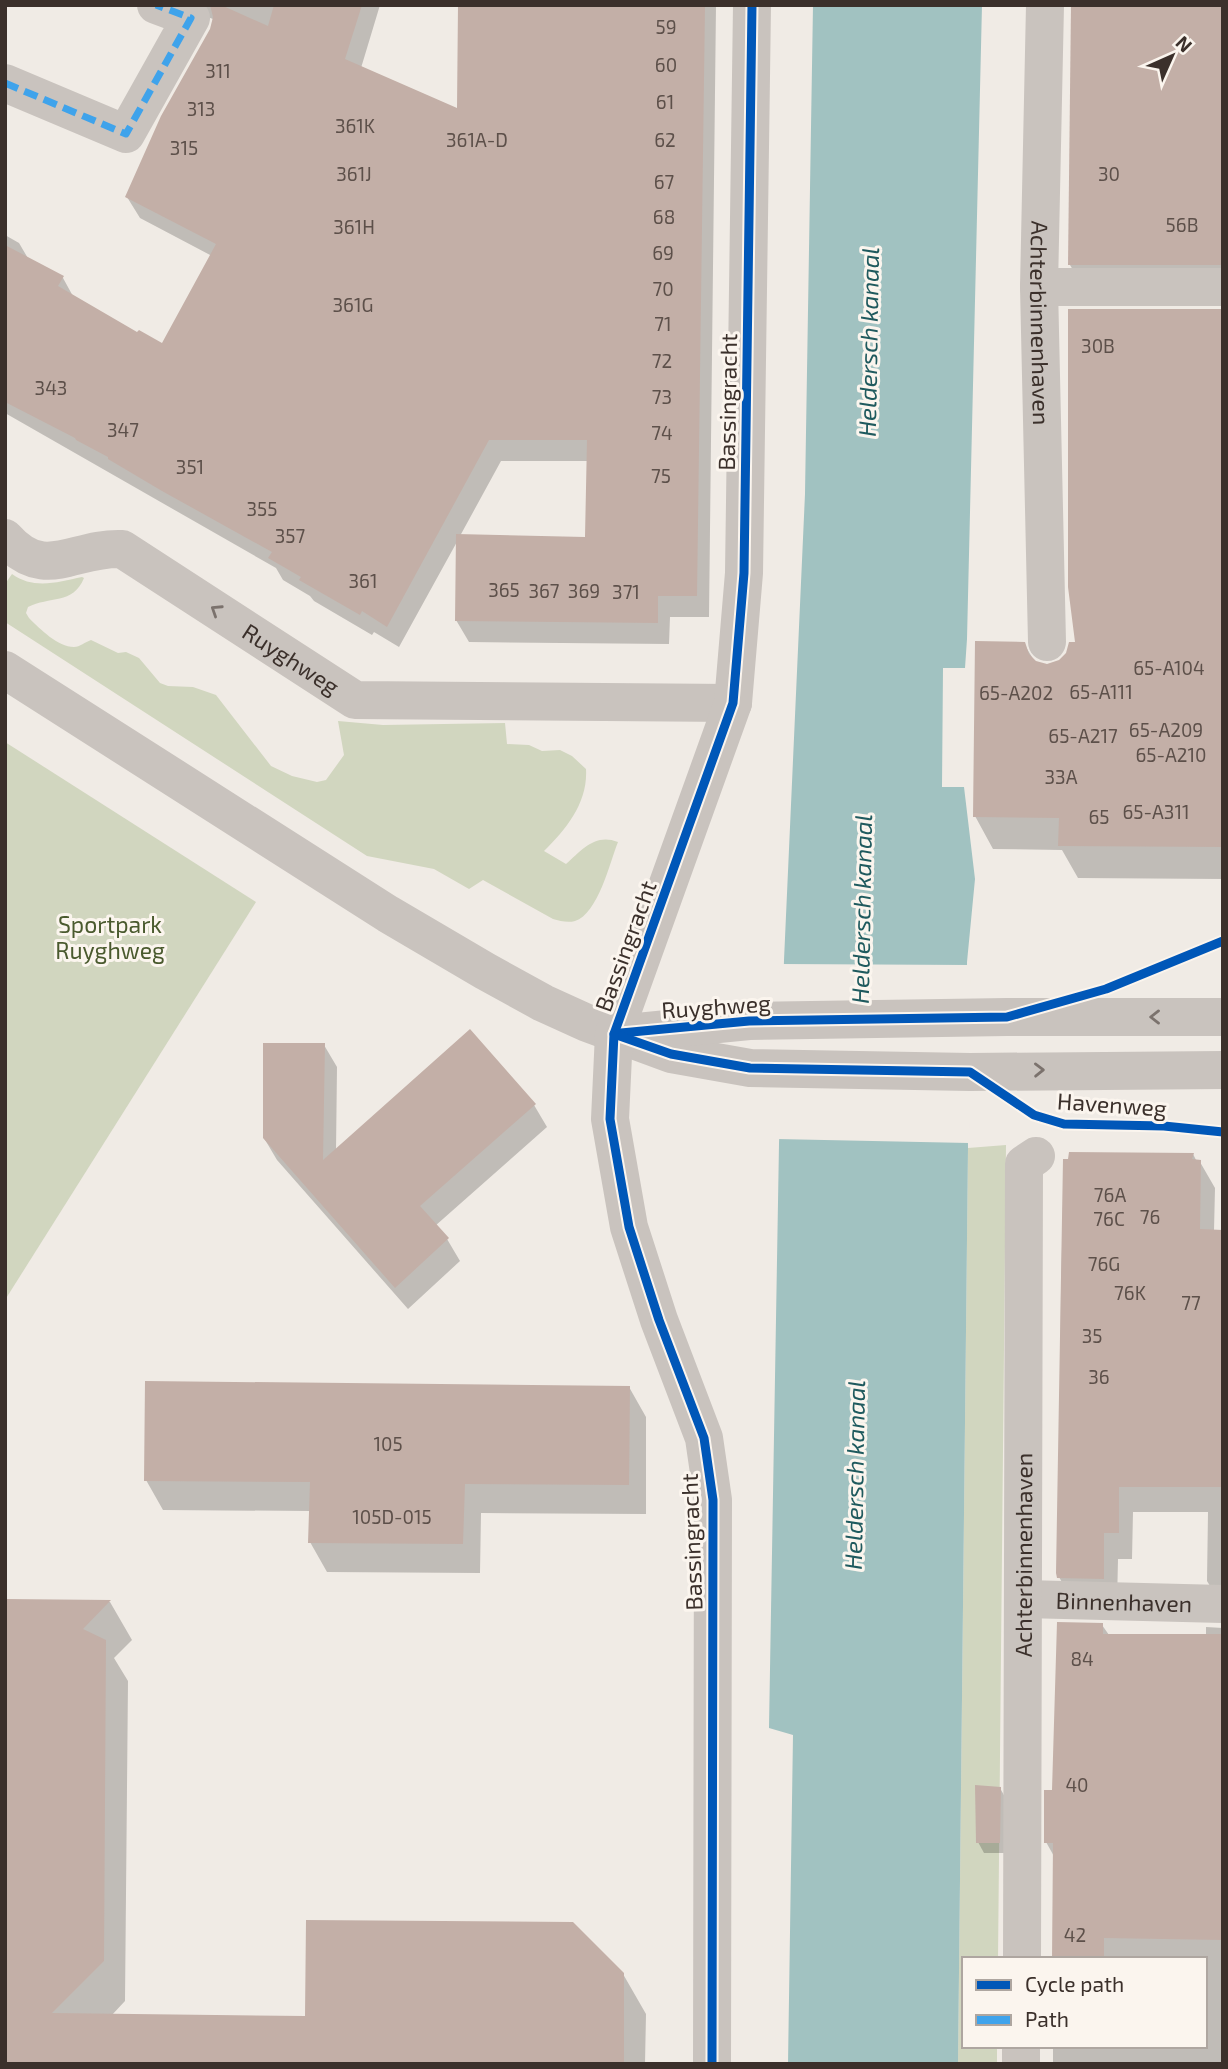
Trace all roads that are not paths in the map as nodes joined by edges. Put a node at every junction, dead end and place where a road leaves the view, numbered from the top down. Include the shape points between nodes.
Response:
1 (156, 5) edge
2 (752, 5) edge
3 (1045, 5) edge
4 (5, 83) edge
5 (1223, 287) edge
6 (1039, 288) junction
7 (5, 538) edge
8 (1047, 642) dead end
9 (5, 670) edge
10 (733, 703) junction
11 (1223, 1017) edge
12 (614, 1034) junction
13 (1223, 1069) edge
14 (970, 1072) joint
15 (1036, 1156) dead end
16 (1024, 1599) junction
17 (1223, 1604) edge
18 (1022, 1957) edge
19 (712, 2064) edge

1 - 4 street via 191,18 126,134
2 - 10 street, Bassingracht via 744,573
3 - 6 street, Achterbinnenhaven
5 - 6 street
6 - 8 street, Achterbinnenhaven
10 -> 7 street, Ruyghweg via 355,700 122,549 43,562 27,558
9 - 12 street, Ruyghweg via 388,914 543,1003
10 - 12 street, Bassingracht
11 -> 12 street, Ruyghweg via 749,1021
12 - 14 street, Ruyghweg via 671,1054 750,1068
12 - 19 street, Bassingracht via 610,1119 629,1227 704,1438 713,1500
14 -> 13 street, Havenweg
15 - 16 street, Achterbinnenhaven via 1024,1164
16 - 17 street, Binnenhaven
16 - 18 street, Achterbinnenhaven

